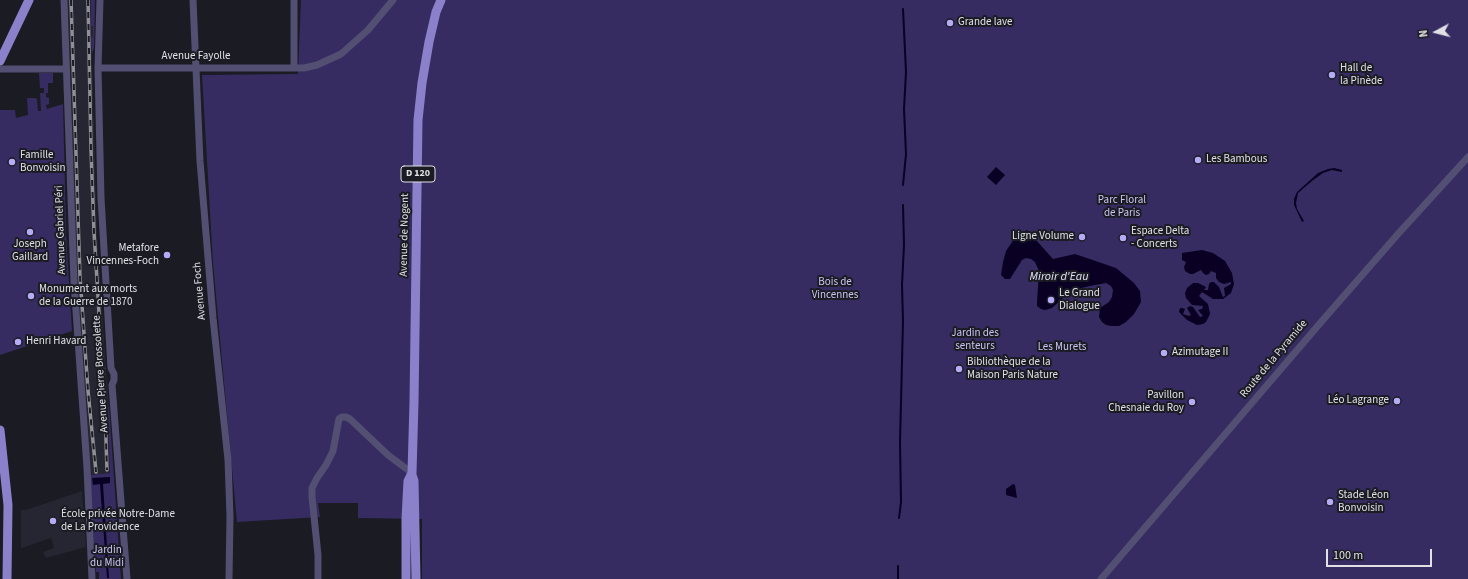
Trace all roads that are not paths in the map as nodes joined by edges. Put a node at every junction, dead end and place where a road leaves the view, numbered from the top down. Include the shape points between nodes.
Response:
1 (30, 0) edge
2 (64, 0) edge
3 (100, 0) edge
4 (193, 0) edge
5 (294, 0) edge
6 (394, 0) edge
7 (441, 0) edge
8 (0, 61) edge
9 (294, 67) junction
10 (98, 68) junction
11 (196, 68) junction
12 (0, 69) edge
13 (66, 69) junction
14 (1468, 157) edge
15 (0, 430) edge
16 (412, 473) junction
17 (4, 514) edge
18 (7, 579) edge
19 (92, 579) edge
20 (127, 579) edge
21 (229, 579) edge
22 (318, 579) edge
23 (406, 579) edge
24 (416, 579) edge
25 (1101, 579) edge

1 - 8 main road
2 - 13 street, Avenue Gabriel Péri
3 - 10 street, Avenue Pierre Brossolette
4 - 11 street, Avenue Foch
5 - 9 street
6 - 9 street, Avenue Fayolle via 368,30 341,54 317,65
7 - 16 main road, Avenue de Nogent / D 120 via 429,42 418,120
9 - 11 street, Avenue Fayolle
10 - 11 street, Avenue Fayolle
10 - 20 street, Avenue Pierre Brossolette via 105,273
11 - 21 street, Avenue Foch via 200,161 228,460
12 - 13 street
13 - 19 street, Avenue Gabriel Péri via 74,282
14 - 25 street, Route de la Pyramide via 1393,239
15 - 17 main road via 6,477
16 - 22 street via 388,455 350,419 342,417 338,424 333,450 312,488
16 - 23 main road, Avenue de Nogent / D 120 via 408,481
16 - 24 main road, Avenue de Nogent / D 120
17 - 18 main road

